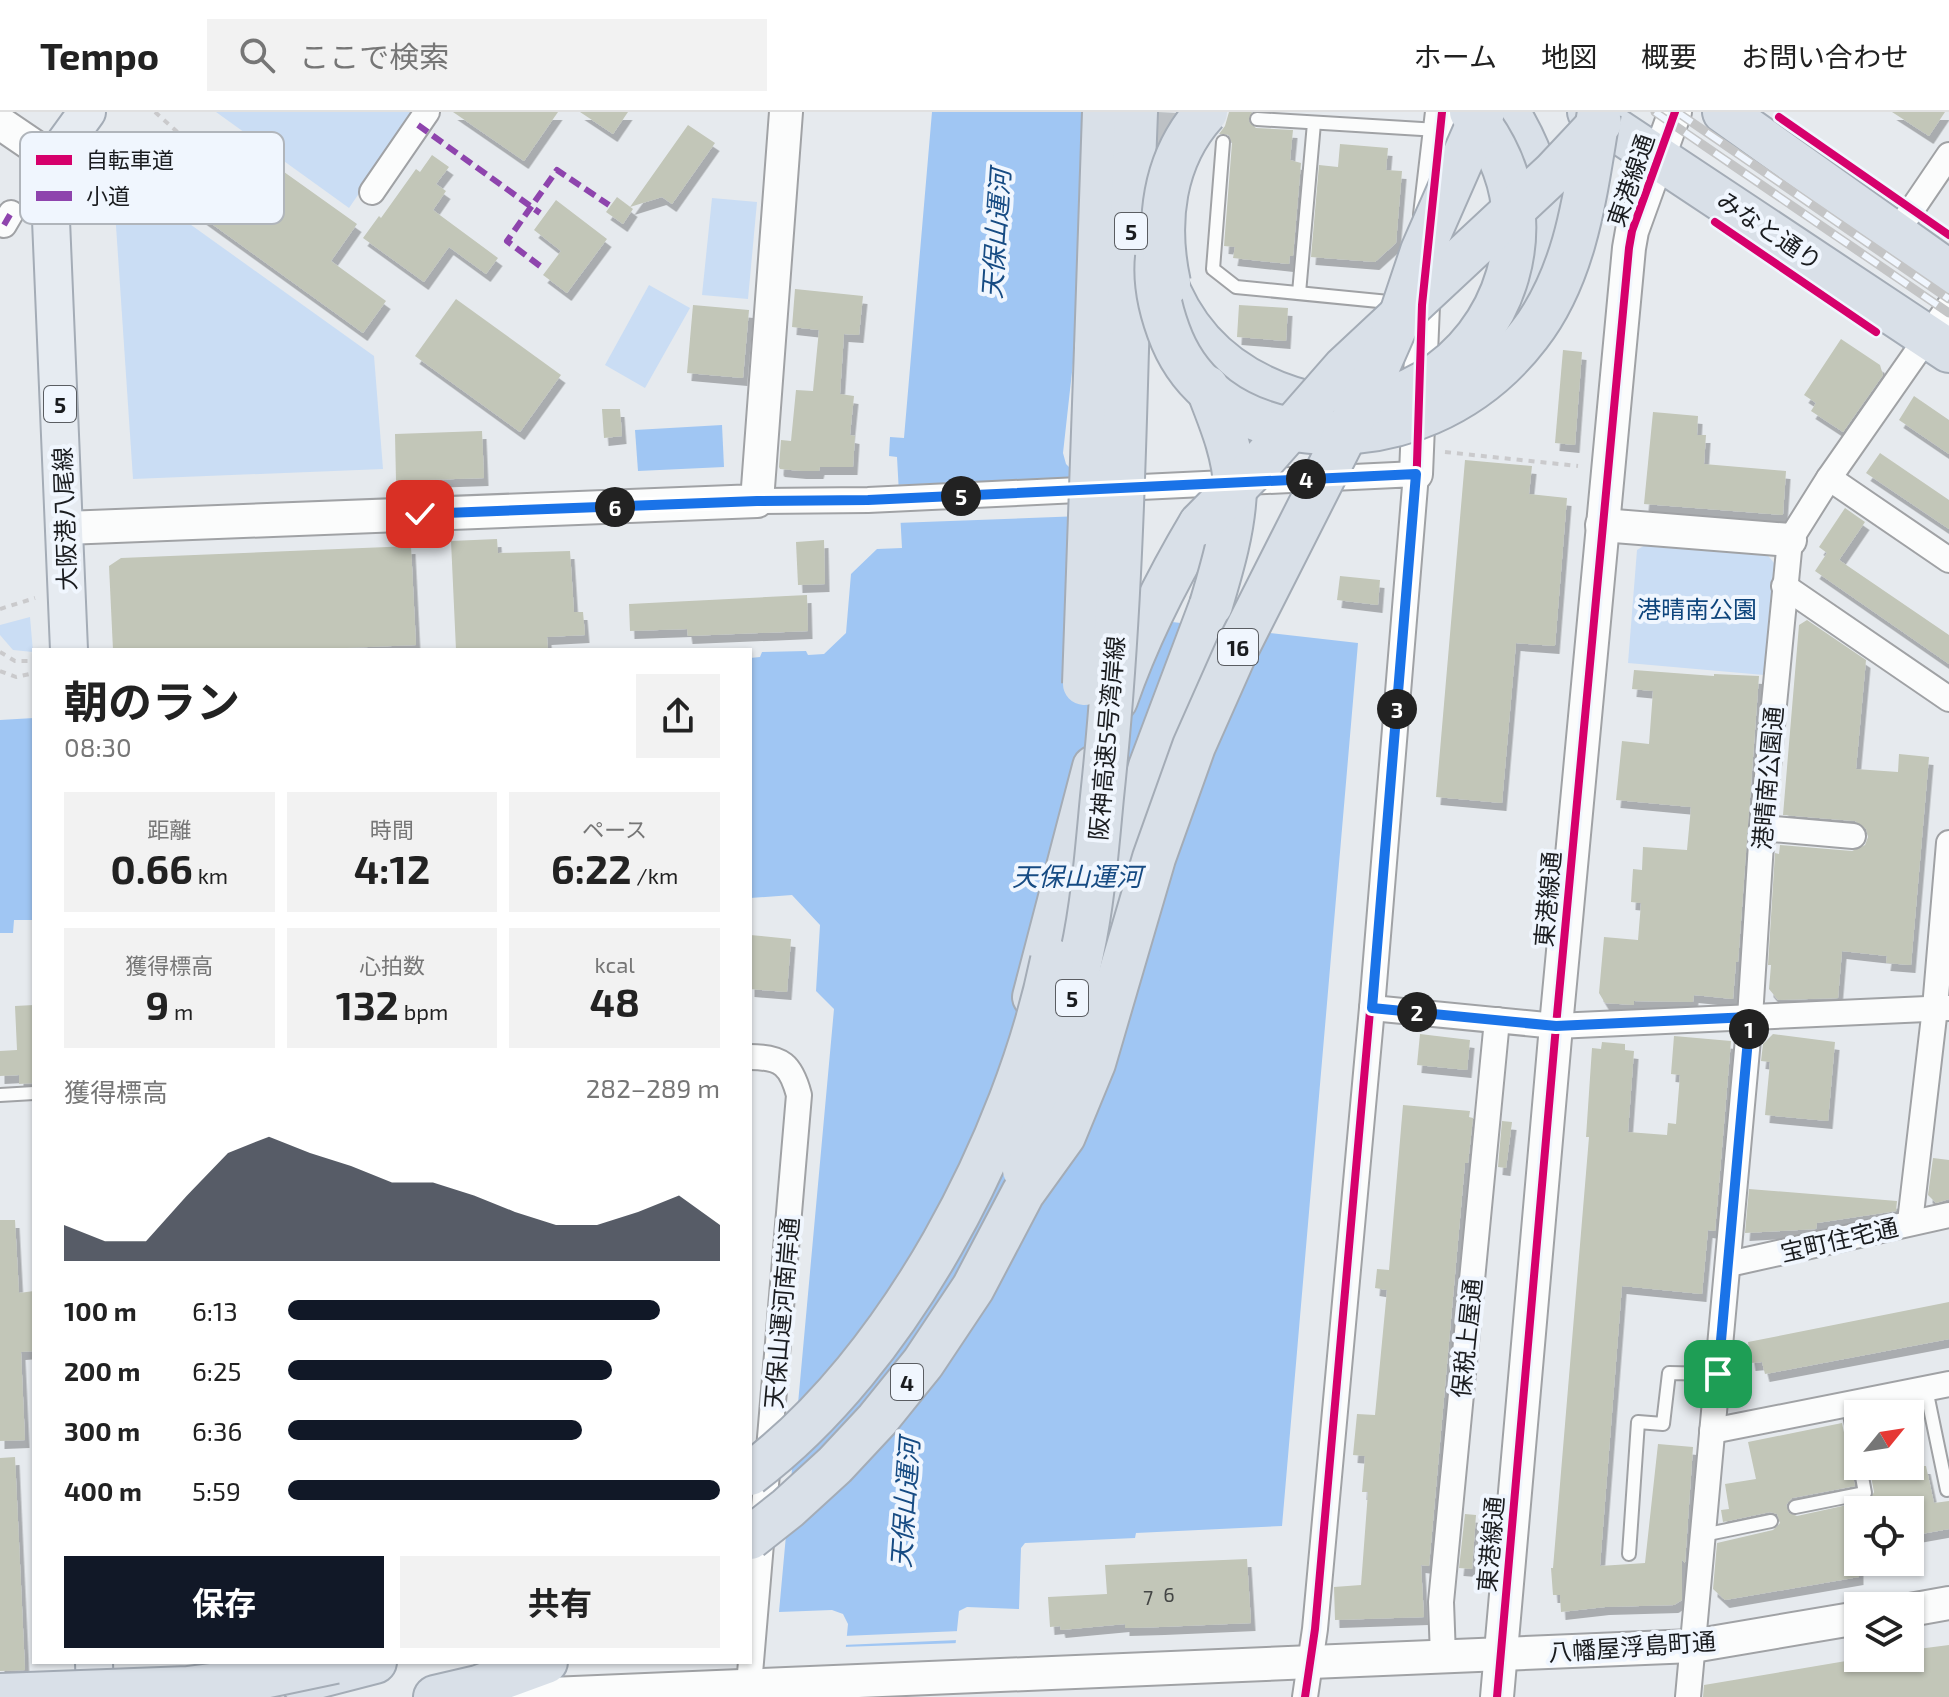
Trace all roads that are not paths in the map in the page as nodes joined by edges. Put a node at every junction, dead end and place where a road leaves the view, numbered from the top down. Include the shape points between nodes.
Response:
1 (87, 112) edge
2 (427, 112) edge
3 (786, 112) edge
4 (1104, 112) edge
5 (1136, 112) tunnel mouth
6 (1483, 112) edge
7 (1508, 112) edge
8 (1589, 112) edge
9 (1599, 112) edge
10 (1609, 112) edge
11 (1675, 112) edge
12 (1724, 112) edge
13 (1450, 118) edge
14 (1257, 119) dead end
15 (0, 123) edge
16 (1314, 123) junction
17 (1214, 127) edge
18 (73, 132) edge
19 (20, 137) edge
20 (1949, 155) edge
21 (1155, 158) tunnel mouth
22 (1660, 159) junction
23 (372, 192) dead end
24 (51, 224) edge
25 (1896, 233) junction
26 (1157, 257) junction
27 (1949, 272) edge
28 (1299, 293) junction
29 (1422, 305) junction
30 (1942, 331) edge
31 (1446, 371) junction
32 (1416, 474) junction
33 (1829, 478) junction
34 (757, 501) junction
35 (1200, 524) junction
36 (1602, 525) junction
37 (65, 528) junction
38 (1790, 540) junction
39 (1949, 560) edge
40 (1784, 586) junction
41 (69, 648) edge
42 (1949, 699) edge
43 (1762, 828) junction
44 (1853, 836) dead end
45 (1949, 843) edge
46 (1372, 1008) junction
47 (1942, 1008) edge
48 (1750, 1017) junction
49 (1497, 1020) junction
50 (1556, 1026) junction
51 (752, 1057) edge
52 (32, 1093) edge
53 (0, 1095) edge
54 (1023, 1193) junction
55 (1949, 1215) edge
56 (1910, 1222) junction
57 (1729, 1264) junction
58 (1718, 1374) junction
59 (1938, 1386) edge
60 (1868, 1400) edge
61 (1844, 1405) edge
62 (1712, 1431) junction
63 (752, 1459) edge
64 (752, 1472) edge
65 (1863, 1480) edge
66 (1947, 1490) dead end
67 (1795, 1507) dead end
68 (1771, 1521) dead end
69 (1703, 1535) junction
70 (752, 1536) edge
71 (752, 1544) edge
72 (1629, 1554) dead end
73 (1949, 1603) edge
74 (1924, 1607) edge
75 (1844, 1620) edge
76 (752, 1644) edge
77 (1693, 1646) junction
78 (1501, 1653) junction
79 (1443, 1656) junction
80 (1310, 1662) junction
81 (94, 1664) edge
82 (325, 1664) edge
83 (367, 1664) edge
84 (750, 1664) edge
85 (537, 1679) edge
86 (748, 1691) edge
87 (0, 1695) edge
88 (95, 1697) edge
89 (169, 1697) edge
90 (424, 1697) edge
91 (435, 1697) edge
92 (477, 1697) edge
93 (1305, 1697) edge
94 (1497, 1697) edge
95 (1688, 1697) edge

1 - 18 main road
2 - 23 street
3 - 34 street
4 - 64 highway, 阪神高速5号湾岸線 / 5, bridge via 1084,701 1062,911 1049,974 1015,1086 934,1260 854,1371
5 - 71 highway, 阪神高速5号湾岸線 / 5, bridge via 1121,543 1108,745 1083,951 1066,1025 1008,1218 962,1319 881,1427 832,1478
6 - 54 highway, 16, bridge via 1368,390 1194,746 1154,858 1094,1063 1064,1136
7 - 31 highway, bridge via 1539,178 1546,231 1542,261 1524,306 1507,328 1469,360
7 - 35 highway, bridge via 1384,286 1251,445
8 - 22 highway, みなと通り
9 - 26 highway, bridge via 1577,230 1545,311 1497,371 1454,401 1406,422 1307,432 1237,412 1200,384 1180,355 1159,300
10 - 35 highway, bridge via 1554,172 1345,367
11 - 22 street, 東港線通
12 - 25 highway
13 - 16 lane
13 - 29 street
13 - 31 highway, bridge via 1483,127 1502,164 1514,208 1506,275 1491,316
14 - 16 lane
15 - 19 street
16 - 28 lane
17 - 28 lane via 1213,269 1236,287
17 - 54 highway, bridge via 1187,136 1168,179 1162,234 1177,312 1232,465 1235,488 1225,551 1196,651 1129,832
20 - 25 street
21 - 26 highway
22 - 30 highway, みなと通り
22 - 36 street, 東港線通 via 1629,248
24 - 37 main road, 大阪港八尾線 / 5
25 - 27 highway
26 - 31 highway, bridge via 1176,306 1200,341 1231,369 1270,392 1323,406 1378,402
28 - 29 lane
29 - 32 street
30 - 33 street
32 - 34 street
32 - 46 street
33 - 38 street
33 - 39 street
34 - 37 street
35 - 63 highway, 4, bridge via 1144,626 1121,687 1076,830 1026,1026 958,1195 927,1255 845,1366
36 - 38 street
36 - 50 street, 東港線通
37 - 41 main road, 大阪港八尾線 / 5
38 - 40 street, 港晴南公園通
40 - 42 street
40 - 43 street, 港晴南公園通
43 - 44 street
43 - 48 street, 港晴南公園通
45 - 47 street
46 - 49 street
46 - 80 street
47 - 48 street
47 - 56 street
48 - 50 street
48 - 57 street, 港晴南公園通
49 - 50 street
49 - 79 street, 保税上屋通 via 1441,1602
50 - 78 street, 東港線通
51 - 76 street, 天保山運河南岸通 via 771,1057 793,1074 799,1095
52 - 53 lane
54 - 70 highway, 4, bridge via 973,1288 914,1374 835,1465
55 - 56 street, 宝町住宅通
56 - 57 street, 宝町住宅通
57 - 58 street, 港晴南公園通
58 - 62 street, 港晴南公園通
58 - 72 lane via 1669,1373 1663,1424 1638,1422
59 - 60 street
59 - 66 lane
61 - 62 street
62 - 69 street, 港晴南公園通
65 - 67 lane via 1865,1493
68 - 69 lane
69 - 77 street, 港晴南公園通
73 - 74 street
75 - 77 street, 八幡屋浮島町通
77 - 78 street, 八幡屋浮島町通
77 - 95 street, 港晴南公園通
78 - 79 street, 八幡屋浮島町通
78 - 94 street, 東港線通
79 - 80 street, 八幡屋浮島町通
80 - 86 street, 八幡屋浮島町通 via 816,1683
80 - 93 street
81 - 88 main road
82 - 87 highway, bridge via 188,1688
83 - 89 highway via 250,1690
84 - 86 street, 天保山運河南岸通
85 - 86 street, 八幡屋浮島町通
85 - 90 highway via 469,1684
85 - 91 highway
85 - 92 street, 八幡屋浮島町通

